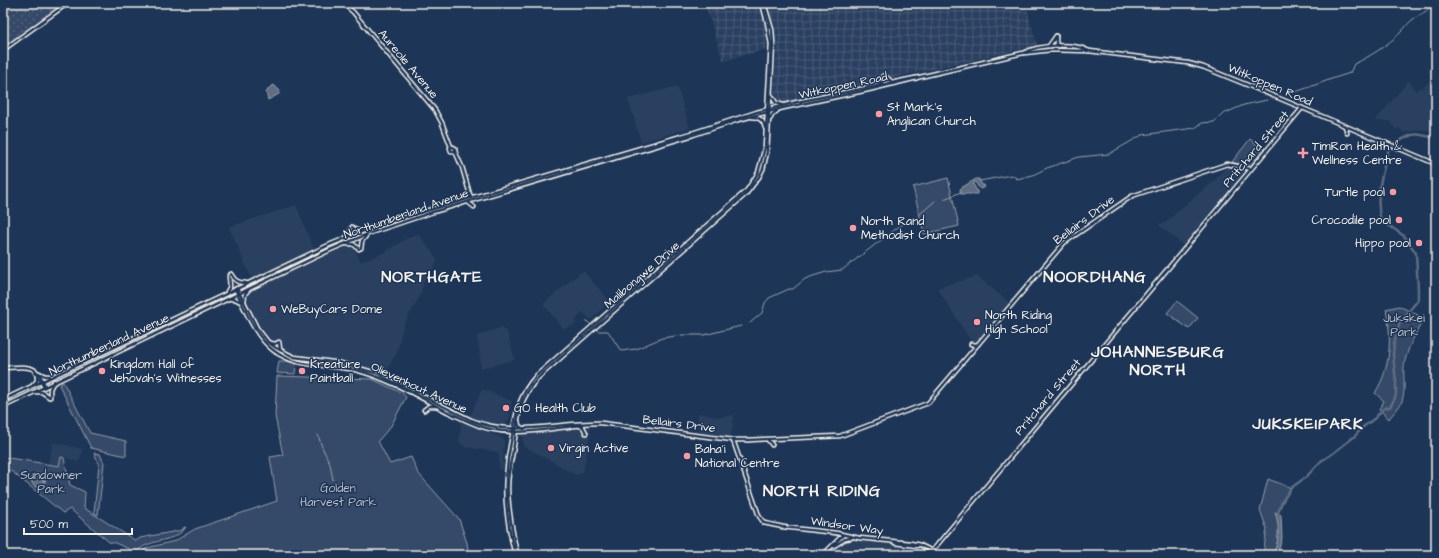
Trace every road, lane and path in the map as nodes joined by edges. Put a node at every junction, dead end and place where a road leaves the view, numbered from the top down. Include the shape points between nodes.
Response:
1 (67, 3) edge
2 (343, 3) edge
3 (763, 3) edge
4 (1048, 46) junction
5 (1059, 46) junction
6 (3, 50) edge
7 (1090, 51) junction
8 (1023, 52) junction
9 (920, 77) junction
10 (893, 82) junction
11 (877, 86) junction
12 (769, 93) junction
13 (822, 99) junction
14 (788, 105) junction
15 (783, 108) junction
16 (1302, 108) junction
17 (768, 111) junction
18 (757, 112) junction
19 (748, 118) junction
20 (769, 124) junction
21 (1345, 126) junction
22 (1347, 133) dead end
23 (765, 134) junction
24 (1436, 164) edge
25 (1251, 169) junction
26 (469, 191) junction
27 (477, 196) junction
28 (472, 199) junction
29 (466, 201) junction
30 (474, 207) dead end
31 (361, 231) junction
32 (370, 233) junction
33 (345, 238) junction
34 (344, 244) junction
35 (248, 283) junction
36 (251, 288) junction
37 (236, 289) junction
38 (238, 293) junction
39 (225, 294) junction
40 (226, 300) junction
41 (243, 303) junction
42 (270, 343) junction
43 (979, 343) junction
44 (971, 344) dead end
45 (282, 352) junction
46 (3, 368) edge
47 (376, 373) junction
48 (38, 374) junction
49 (54, 375) junction
50 (385, 377) junction
51 (42, 381) junction
52 (54, 381) junction
53 (44, 386) junction
54 (31, 387) junction
55 (34, 392) junction
56 (3, 400) edge
57 (436, 406) junction
58 (3, 407) edge
59 (424, 410) dead end
60 (518, 413) junction
61 (514, 418) junction
62 (608, 424) junction
63 (578, 425) junction
64 (525, 429) junction
65 (506, 430) junction
66 (514, 431) junction
67 (520, 432) junction
68 (586, 433) dead end
69 (514, 437) junction
70 (781, 438) junction
71 (511, 440) junction
72 (733, 440) junction
73 (744, 440) junction
74 (748, 440) junction
75 (768, 440) junction
76 (772, 445) dead end
77 (736, 448) junction
78 (838, 534) junction
79 (843, 535) junction
80 (856, 537) junction
81 (837, 542) junction
82 (832, 547) junction
83 (932, 551) joint
84 (516, 555) edge
85 (823, 555) edge

1 - 6 main road
2 - 26 main road, Aureole Avenue via 435,110 452,147 455,148 454,152 462,167
3 - 12 main road, Malibongwe Drive via 772,30 773,44
4 - 5 main road, Witkoppen Road
4 - 5 main road via 1056,36 1056,44
4 - 8 main road, Witkoppen Road
5 - 7 main road, Witkoppen Road
7 - 8 main road, Witkoppen Road
7 - 16 main road, Witkoppen Road via 1204,67
8 - 9 main road, Witkoppen Road
9 - 10 main road, Witkoppen Road
9 - 13 main road, Witkoppen Road
10 - 11 main road, Witkoppen Road
10 - 11 main road via 884,76
11 - 13 main road, Witkoppen Road
12 - 14 main road via 777,104
12 - 17 main road, Malibongwe Drive
12 - 18 main road via 765,106
13 - 14 main road, Witkoppen Road
13 - 15 main road, Witkoppen Road
14 - 17 main road, Witkoppen Road
15 - 17 main road, Witkoppen Road
15 - 20 main road via 773,114
16 - 21 main road, Witkoppen Road
16 - 25 main road, Pritchard Street
17 - 18 main road, Northumberland Avenue
17 - 19 main road, Northumberland Avenue
17 - 20 main road, Malibongwe Drive
17 - 23 main road, Malibongwe Drive
18 - 27 main road, Northumberland Avenue
19 - 23 main road via 762,121
19 - 28 main road, Northumberland Avenue
20 - 60 main road, Malibongwe Drive via 766,161 753,187 539,377 526,395
21 - 22 main road
21 - 24 main road, Witkoppen Road
23 - 61 main road, Malibongwe Drive via 760,168 746,190 537,375 523,394
25 - 43 main road, Bellairs Drive via 1227,164 1132,196 1063,244
25 - 83 main road, Pritchard Street
26 - 27 main road
26 - 28 main road, Aureole Avenue
26 - 29 main road
27 - 28 main road, Northumberland Avenue
28 - 29 main road, Northumberland Avenue
29 - 30 main road
29 - 31 main road, Northumberland Avenue
29 - 32 main road, Northumberland Avenue
31 - 33 main road, Northumberland Avenue
31 - 33 main road via 352,228
32 - 34 main road, Northumberland Avenue
32 - 34 main road via 363,239 360,249 353,244
33 - 35 main road, Northumberland Avenue
34 - 36 main road, Northumberland Avenue
35 - 37 main road, Northumberland Avenue
35 - 39 main road via 237,282 230,275 230,286
36 - 38 main road, Northumberland Avenue
36 - 41 main road via 245,294
37 - 38 main road, Olievenhout Avenue
37 - 39 main road, Northumberland Avenue
38 - 40 main road, Northumberland Avenue
38 - 41 main road, Olievenhout Avenue
39 - 49 main road, Northumberland Avenue
40 - 41 main road via 236,299
40 - 52 main road, Northumberland Avenue
41 - 42 main road, Olievenhout Avenue via 257,328
41 - 57 main road, Olievenhout Avenue via 261,339 284,357 365,372
42 - 45 main road, Olievenhout Avenue
42 - 45 main road via 279,342
43 - 44 main road
43 - 70 main road, Bellairs Drive via 928,403 843,436
45 - 47 main road, Olievenhout Avenue via 294,357 340,363
46 - 48 main road via 31,369
47 - 50 main road, Olievenhout Avenue
47 - 50 main road via 382,371
48 - 49 main road
48 - 51 main road
48 - 54 main road via 37,381
49 - 51 main road, Northumberland Avenue
50 - 65 main road, Olievenhout Avenue via 471,420
51 - 53 main road
51 - 54 main road, Northumberland Avenue
52 - 53 main road, Northumberland Avenue
52 - 55 main road via 49,397 42,392
53 - 55 main road, Northumberland Avenue
54 - 56 main road, Northumberland Avenue
55 - 58 main road, Northumberland Avenue
57 - 59 main road via 429,406
57 - 65 main road, Olievenhout Avenue via 476,425
60 - 64 main road via 518,424 520,428
60 - 66 main road, Malibongwe Drive
61 - 65 main road via 512,425
61 - 66 main road, Malibongwe Drive
62 - 63 main road, Bellairs Drive
62 - 64 main road, Bellairs Drive via 583,423
62 - 72 main road, Bellairs Drive
63 - 67 main road, Bellairs Drive
63 - 68 main road via 583,427
64 - 66 main road, Bellairs Drive
65 - 66 main road, Olievenhout Avenue
65 - 71 main road
66 - 67 main road, Bellairs Drive
66 - 69 main road, Malibongwe Drive
66 - 71 main road, Malibongwe Drive
67 - 69 main road
69 - 84 main road, Malibongwe Drive via 508,494
70 - 74 main road, Bellairs Drive
70 - 75 main road, Bellairs Drive
71 - 84 main road, Malibongwe Drive via 505,489
72 - 73 main road, Bellairs Drive
72 - 77 main road
73 - 74 main road, Bellairs Drive
73 - 77 main road via 738,443
74 - 75 main road, Bellairs Drive
75 - 76 main road
77 - 78 main road, Windsor Way via 762,521 767,524
78 - 79 main road, Windsor Way
78 - 81 main road
79 - 80 main road, Windsor Way
79 - 81 main road
80 - 82 main road via 845,539
80 - 83 main road, Windsor Way
81 - 82 main road
82 - 85 main road

